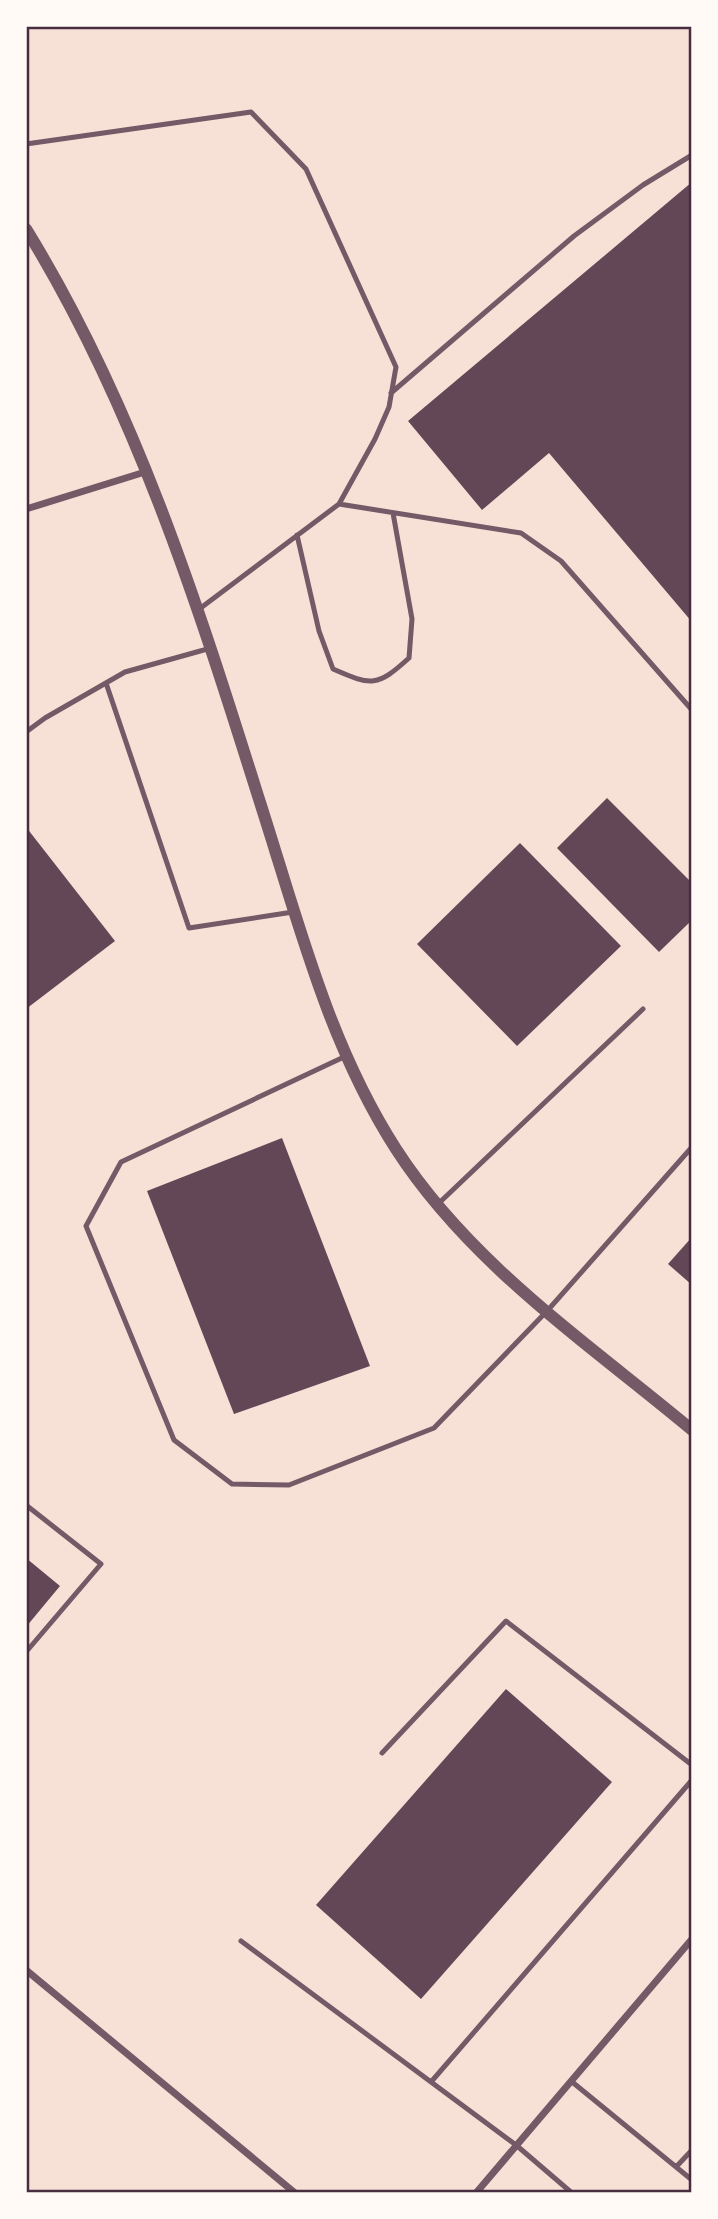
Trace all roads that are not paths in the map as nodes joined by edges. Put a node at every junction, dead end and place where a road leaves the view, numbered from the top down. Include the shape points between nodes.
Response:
1 (26, 144) edge
2 (692, 155) edge
3 (26, 229) edge
4 (391, 393) junction
5 (145, 472) junction
6 (339, 504) junction
7 (26, 509) edge
8 (393, 513) junction
9 (297, 535) junction
10 (198, 610) junction
11 (211, 649) junction
12 (106, 683) junction
13 (692, 710) edge
14 (26, 732) edge
15 (294, 912) junction
16 (643, 1009) dead end
17 (346, 1056) junction
18 (692, 1147) edge
19 (438, 1204) junction
20 (548, 1310) junction
21 (692, 1430) edge
22 (26, 1505) edge
23 (26, 1652) edge
24 (382, 1753) dead end
25 (692, 1765) edge
26 (692, 1780) edge
27 (692, 1939) edge
28 (241, 1941) dead end
29 (26, 1970) edge
30 (571, 2081) junction
31 (431, 2082) junction
32 (516, 2145) junction
33 (692, 2150) edge
34 (676, 2167) junction
35 (692, 2180) edge
36 (295, 2193) edge
37 (476, 2193) edge
38 (572, 2193) edge

1 - 4 lane via 251,112 306,169 396,367
2 - 4 lane via 574,236
3 - 5 street via 77,318
4 - 6 lane via 375,439
5 - 7 street
5 - 10 street
6 - 8 lane
6 - 9 lane
8 - 9 lane via 412,619 409,658 387,678 363,682 333,669 319,631
8 - 13 lane via 521,533 561,561
9 - 10 lane
10 - 11 street
11 - 12 lane via 125,672
11 - 15 street
12 - 14 lane
12 - 15 lane via 189,929
15 - 17 street
16 - 19 lane
17 - 19 street via 397,1151
17 - 20 lane via 121,1163 86,1226 174,1440 232,1485 289,1485 433,1428
18 - 20 lane
19 - 20 street via 474,1245
20 - 21 street
22 - 23 lane via 101,1564
24 - 25 lane via 506,1621
26 - 31 lane
27 - 30 street
28 - 31 lane
29 - 36 street
30 - 32 street
30 - 34 lane
31 - 32 lane
32 - 37 street
32 - 38 lane
33 - 34 lane
34 - 35 lane

